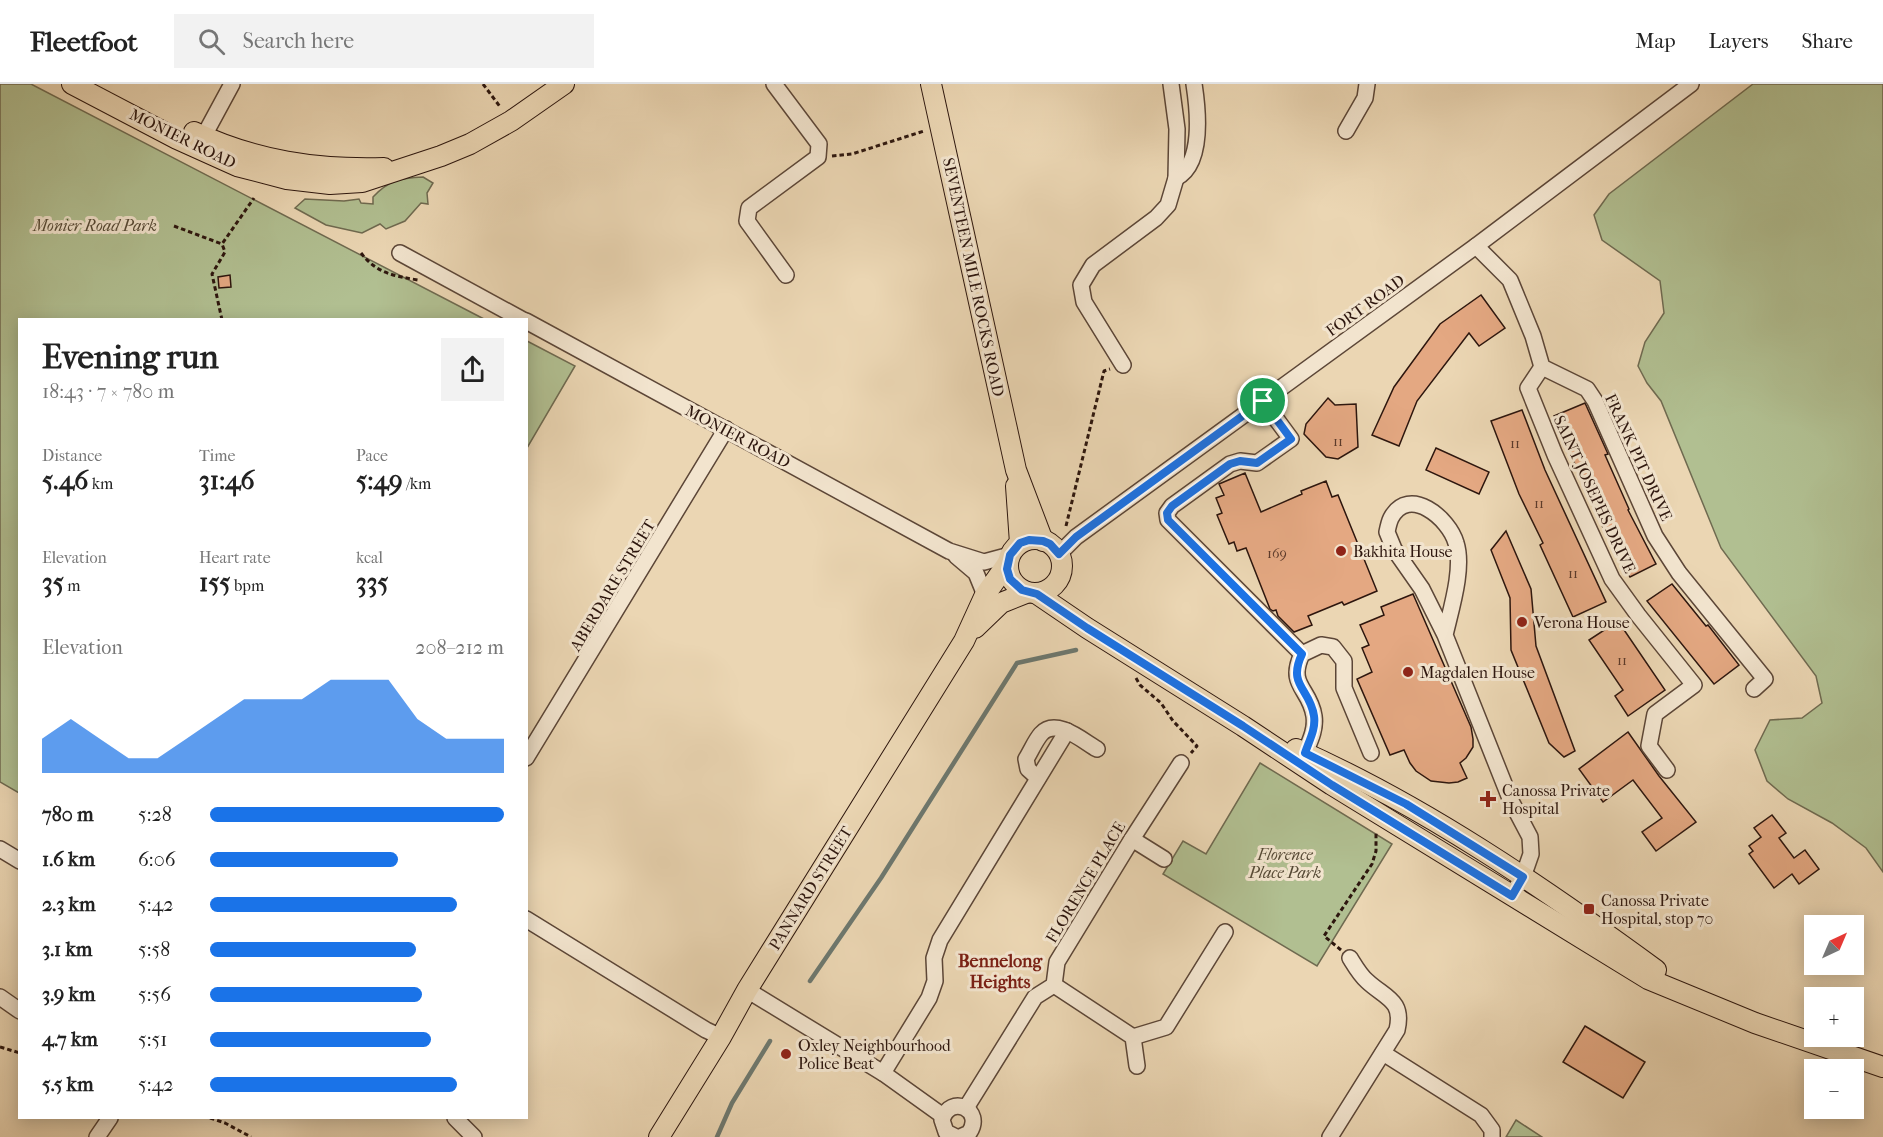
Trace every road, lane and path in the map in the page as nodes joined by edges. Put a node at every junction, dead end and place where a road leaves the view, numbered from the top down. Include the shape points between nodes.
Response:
1 (72, 84) edge
2 (100, 84) edge
3 (232, 84) edge
4 (483, 84) edge
5 (564, 84) edge
6 (774, 84) edge
7 (931, 84) edge
8 (1171, 84) edge
9 (1194, 84) edge
10 (1367, 84) edge
11 (1691, 84) edge
12 (501, 108) dead end
13 (941, 125) junction
14 (1346, 131) dead end
15 (201, 142) junction
16 (818, 157) junction
17 (1176, 178) junction
18 (254, 198) dead end
19 (174, 226) dead end
20 (222, 244) junction
21 (1476, 246) junction
22 (362, 253) dead end
23 (400, 253) dead end
24 (438, 273) junction
25 (786, 275) dead end
26 (222, 318) edge
27 (521, 318) edge
28 (528, 322) edge
29 (1123, 365) joint
30 (1542, 367) junction
31 (1263, 401) junction
32 (726, 429) junction
33 (1016, 470) junction
34 (1066, 526) dead end
35 (1043, 541) junction
36 (950, 551) junction
37 (1012, 554) junction
38 (1059, 554) junction
39 (1056, 584) junction
40 (1032, 593) junction
41 (985, 595) junction
42 (1087, 628) junction
43 (1445, 635) junction
44 (964, 641) junction
45 (1302, 654) junction
46 (1134, 674) dead end
47 (1754, 689) dead end
48 (1243, 726) junction
49 (1096, 749) dead end
50 (1305, 753) junction
51 (1371, 753) dead end
52 (528, 755) edge
53 (1181, 763) joint
54 (1666, 770) dead end
55 (1376, 827) dead end
56 (1132, 839) junction
57 (0, 849) edge
58 (1164, 859) dead end
59 (18, 860) edge
60 (1523, 877) junction
61 (1512, 896) junction
62 (528, 920) edge
63 (1224, 932) dead end
64 (1350, 958) joint
65 (1054, 985) junction
66 (747, 990) junction
67 (0, 997) edge
68 (1692, 997) junction
69 (18, 1010) edge
70 (721, 1037) junction
71 (1133, 1037) junction
72 (0, 1047) edge
73 (18, 1052) edge
74 (1383, 1053) junction
75 (1137, 1066) dead end
76 (1883, 1067) edge
77 (883, 1073) junction
78 (966, 1108) junction
79 (943, 1116) junction
80 (109, 1119) edge
81 (213, 1119) edge
82 (456, 1119) edge
83 (961, 1135) edge
84 (97, 1137) edge
85 (251, 1137) edge
86 (474, 1137) edge
87 (659, 1137) edge
88 (1330, 1137) edge
89 (1492, 1137) edge

1 - 15 main road, MONIER ROAD
2 - 15 main road, MONIER ROAD
3 - 15 street
4 - 12 path
5 - 15 main road, MONIER ROAD via 511,122 470,144 362,182 330,184 237,166
6 - 16 street via 819,144
7 - 13 main road, SEVENTEEN MILE ROCKS ROAD
8 - 17 street via 1177,129
9 - 17 street via 1198,129 1192,159 1183,175
10 - 14 street via 1365,98
11 - 21 street, FORT ROAD
13 - 16 path via 852,154
13 - 33 main road, SEVENTEEN MILE ROCKS ROAD
16 - 25 street via 749,208 747,221
17 - 29 street via 1168,206 1093,265 1081,285 1084,302
18 - 20 path
19 - 20 path
20 - 26 path via 225,252 212,274
21 - 30 street via 1510,280
21 - 31 street, FORT ROAD
22 - 24 path via 370,264 392,275 425,281
23 - 24 street, MONIER ROAD
24 - 27 street, MONIER ROAD
28 - 32 street, MONIER ROAD
29 - 34 path via 1104,371
30 - 47 street, FRANK PIT DRIVE via 1587,389 1591,395 1655,536 1679,573 1765,679
30 - 54 street, SAINT JOSEPHS DRIVE via 1528,388 1594,542 1612,579 1694,685 1655,714 1649,746
31 - 38 street, FORT ROAD via 1076,537
31 - 45 street via 1291,439 1257,463 1230,464 1172,506 1168,520
32 - 36 street, MONIER ROAD
32 - 52 street, ABERDARE STREET
33 - 35 main road, SEVENTEEN MILE ROCKS ROAD
33 - 37 main road, SEVENTEEN MILE ROCKS ROAD
35 - 37 main road via 1029,540
35 - 38 main road
36 - 37 street, MONIER ROAD via 984,562
36 - 41 street, MONIER ROAD via 976,573
37 - 40 main road via 1008,574 1013,584
37 - 41 main road, PANNARD STREET
38 - 39 main road via 1061,573
39 - 40 main road via 1044,592
39 - 42 main road
40 - 42 main road
40 - 44 main road, PANNARD STREET via 1001,603
41 - 44 main road, PANNARD STREET
42 - 48 main road
43 - 43 street via 1387,531 1391,517 1400,508 1414,503 1438,516 1456,542 1456,577
43 - 60 street via 1511,801 1530,837 1531,854
44 - 66 main road, PANNARD STREET
45 - 50 street via 1296,680 1314,716 1313,733
45 - 51 street via 1321,645 1333,647 1344,661 1344,688
46 - 53 path via 1140,686 1161,703 1197,746
48 - 50 main road
48 - 61 main road
49 - 77 street via 1067,731 940,940 929,998
50 - 60 main road via 1406,804
53 - 56 street, FLORENCE PLACE
55 - 64 path via 1372,864 1324,936
56 - 58 street
56 - 65 street, FLORENCE PLACE via 1057,963
57 - 59 street
60 - 61 street
60 - 68 main road
61 - 68 main road via 1648,979
62 - 70 street
63 - 71 street via 1166,1027
64 - 74 street via 1365,980 1391,999 1399,1014 1397,1030
65 - 71 street
65 - 78 street via 1035,998
66 - 70 main road, PANNARD STREET
66 - 77 street
67 - 69 street
68 - 76 main road
70 - 87 main road, PANNARD STREET
71 - 75 street
72 - 73 path
74 - 88 street
74 - 89 street via 1480,1115 1492,1130
77 - 79 street
78 - 79 street via 950,1108
78 - 83 street via 973,1120
79 - 83 street via 942,1124
80 - 84 street
81 - 85 path
82 - 86 street

